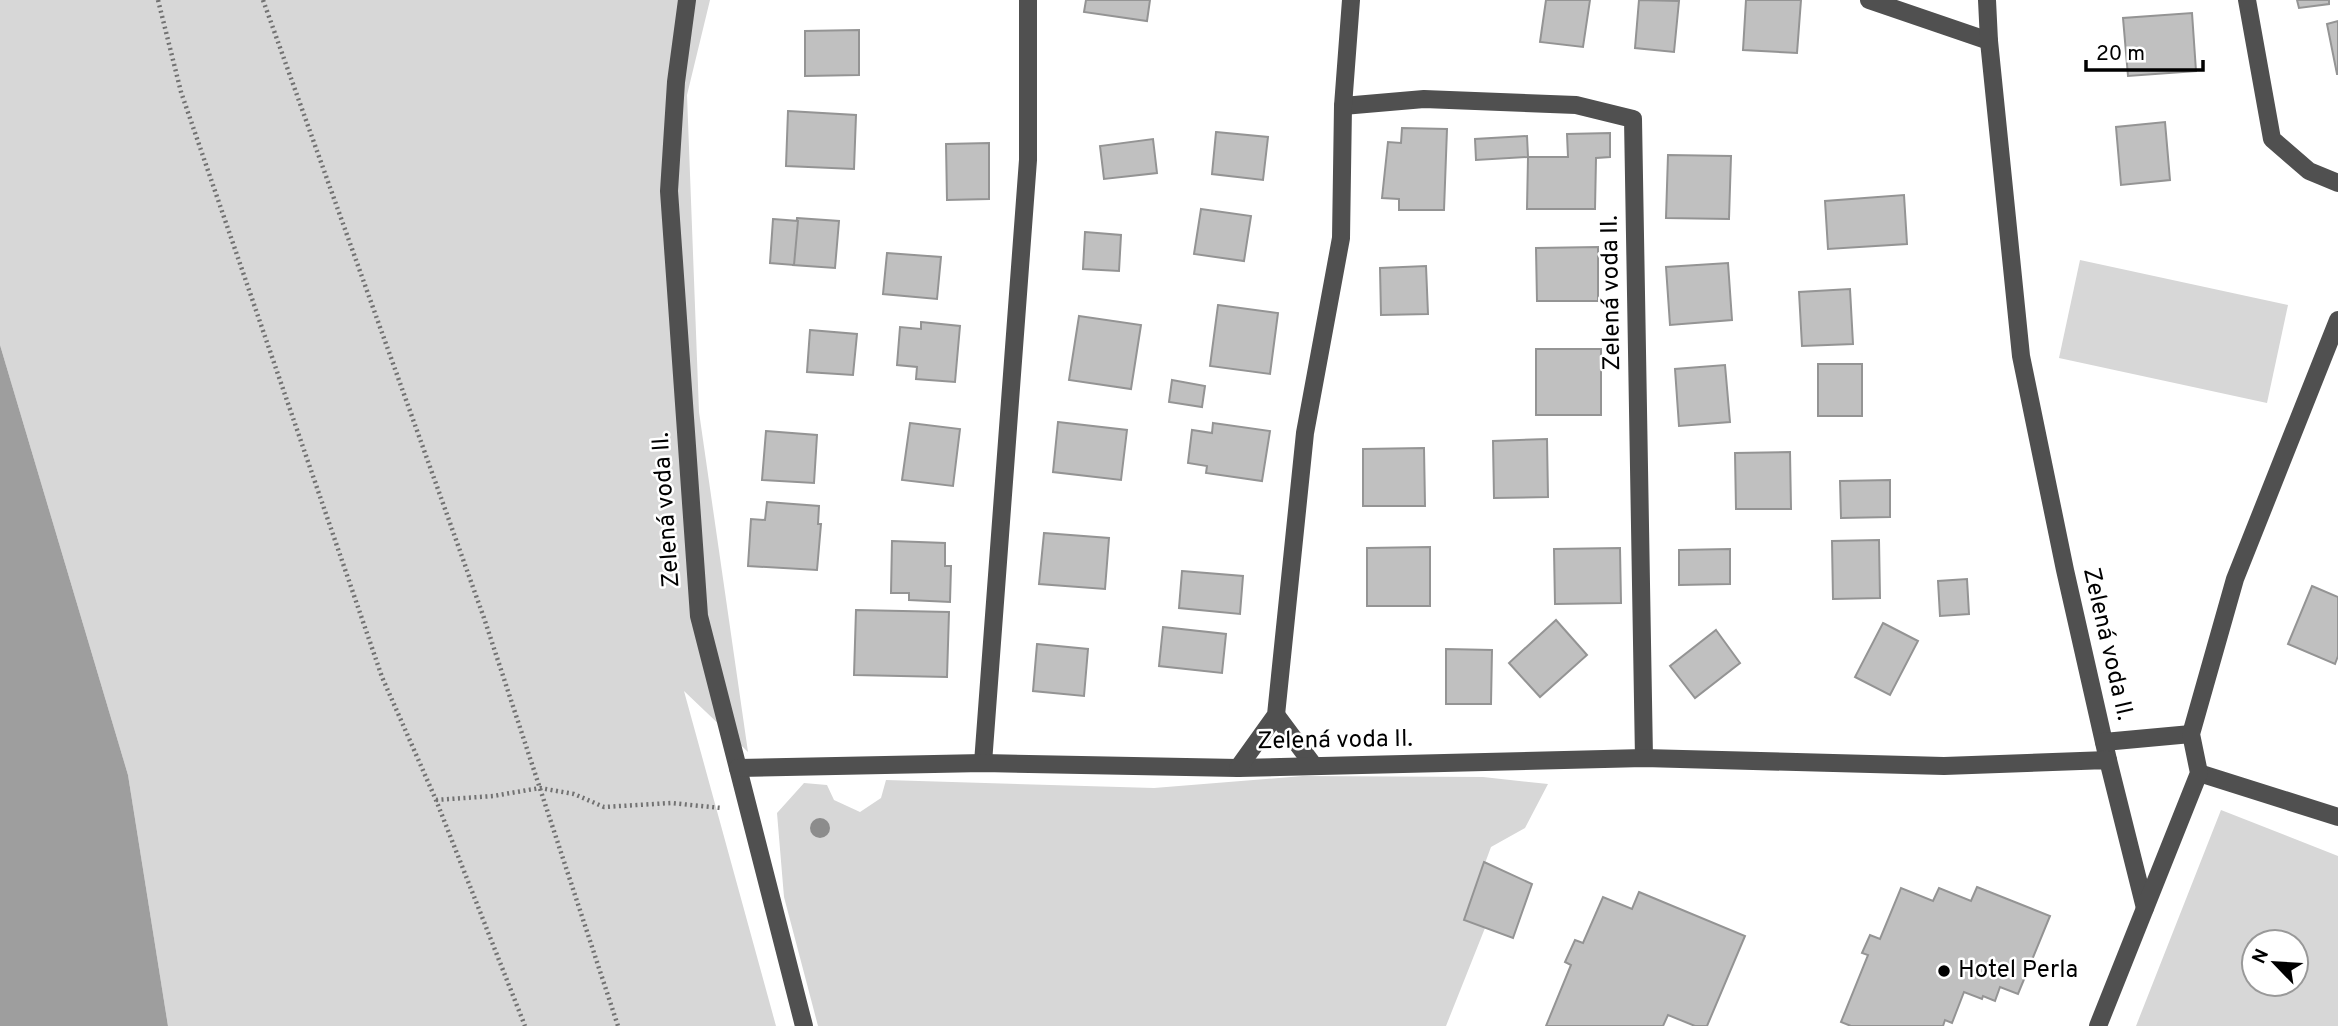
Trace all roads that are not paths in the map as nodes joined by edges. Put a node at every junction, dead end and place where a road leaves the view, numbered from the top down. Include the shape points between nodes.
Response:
1 (687, 0) edge
2 (1028, 0) edge
3 (1351, 0) edge
4 (1869, 0) edge
5 (1987, 0) edge
6 (2248, 0) edge
7 (1989, 41) junction
8 (1343, 106) junction
9 (2338, 183) edge
10 (2338, 320) edge
11 (1276, 715) junction
12 (2191, 734) junction
13 (2104, 742) junction
14 (1644, 758) junction
15 (2108, 760) junction
16 (983, 763) junction
17 (1314, 766) junction
18 (738, 768) junction
19 (1238, 768) junction
20 (2199, 773) junction
21 (2338, 817) edge
22 (2145, 908) junction
23 (804, 1026) edge
24 (2098, 1026) edge

1 - 18 street, Zelená voda II. via 669,191 699,616
2 - 16 street via 1028,160
3 - 8 street, Zelená voda II.
4 - 7 street
5 - 7 street, Zelená voda II.
6 - 9 street via 2272,139 2309,171
7 - 13 street, Zelená voda II. via 2021,356
8 - 11 street, Zelená voda II. via 1341,238 1305,433
8 - 14 street, Zelená voda II. via 1424,99 1562,105 1633,119
10 - 12 street via 2235,579
11 - 17 street
11 - 19 street, Zelená voda II.
12 - 13 street
12 - 20 street
13 - 15 street, Zelená voda II.
14 - 15 street, Zelená voda II. via 1944,766
14 - 17 street, Zelená voda II.
15 - 22 street, Zelená voda II.
16 - 18 street, Zelená voda II.
16 - 19 street, Zelená voda II.
17 - 19 street, Zelená voda II.
18 - 23 street
20 - 21 street
20 - 22 street
22 - 24 street

